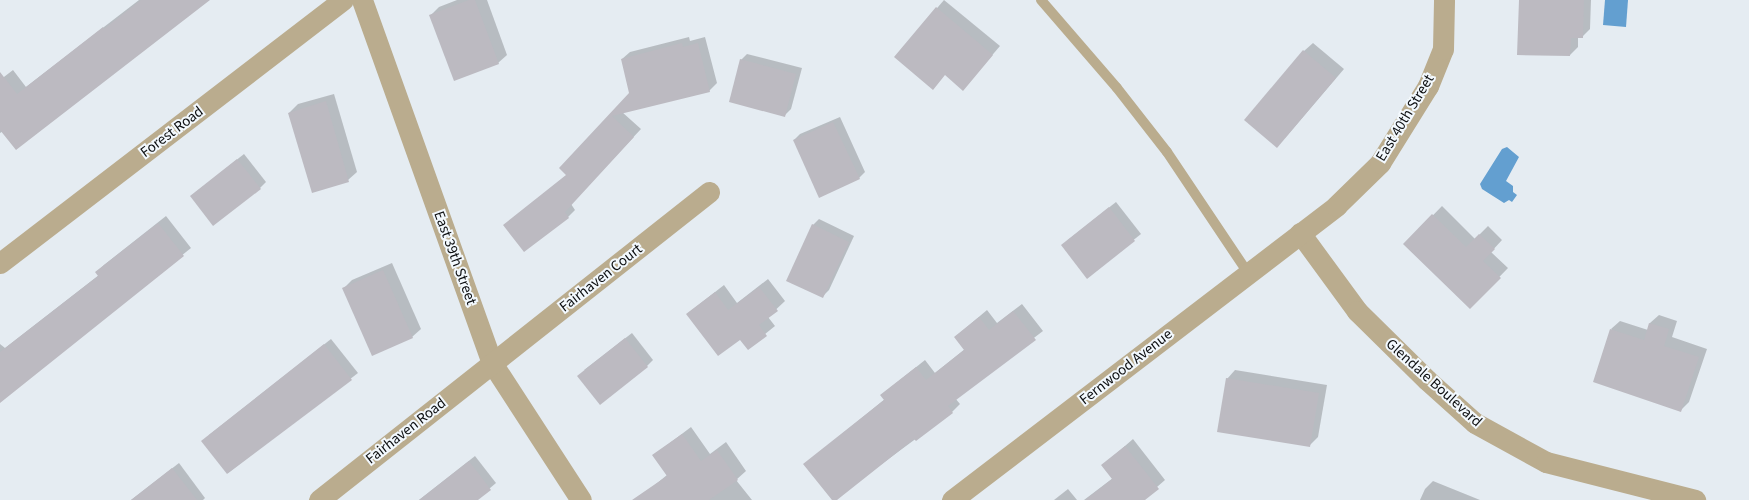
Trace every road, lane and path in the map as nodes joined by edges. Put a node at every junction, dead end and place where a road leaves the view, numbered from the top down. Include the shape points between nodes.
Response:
1 (344, 0) edge
2 (362, 0) edge
3 (1041, 0) edge
4 (1444, 0) edge
5 (709, 192) dead end
6 (1300, 233) junction
7 (0, 263) edge
8 (1248, 273) junction
9 (492, 363) junction
10 (319, 500) edge
11 (581, 500) edge
12 (952, 500) edge
13 (1695, 500) edge

1 - 7 street, Forest Road
2 - 9 street, East 39th Street
3 - 8 lane via 1117,88 1166,152
4 - 6 street, East 40th Street via 1443,49 1428,86 1380,163 1336,206
5 - 9 street, Fairhaven Court
6 - 8 street, Fernwood Avenue
6 - 13 street, Glendale Boulevard via 1357,311 1475,423 1546,462
8 - 12 street, Fernwood Avenue
9 - 10 street, Fairhaven Road
9 - 11 street, East 39th Street

